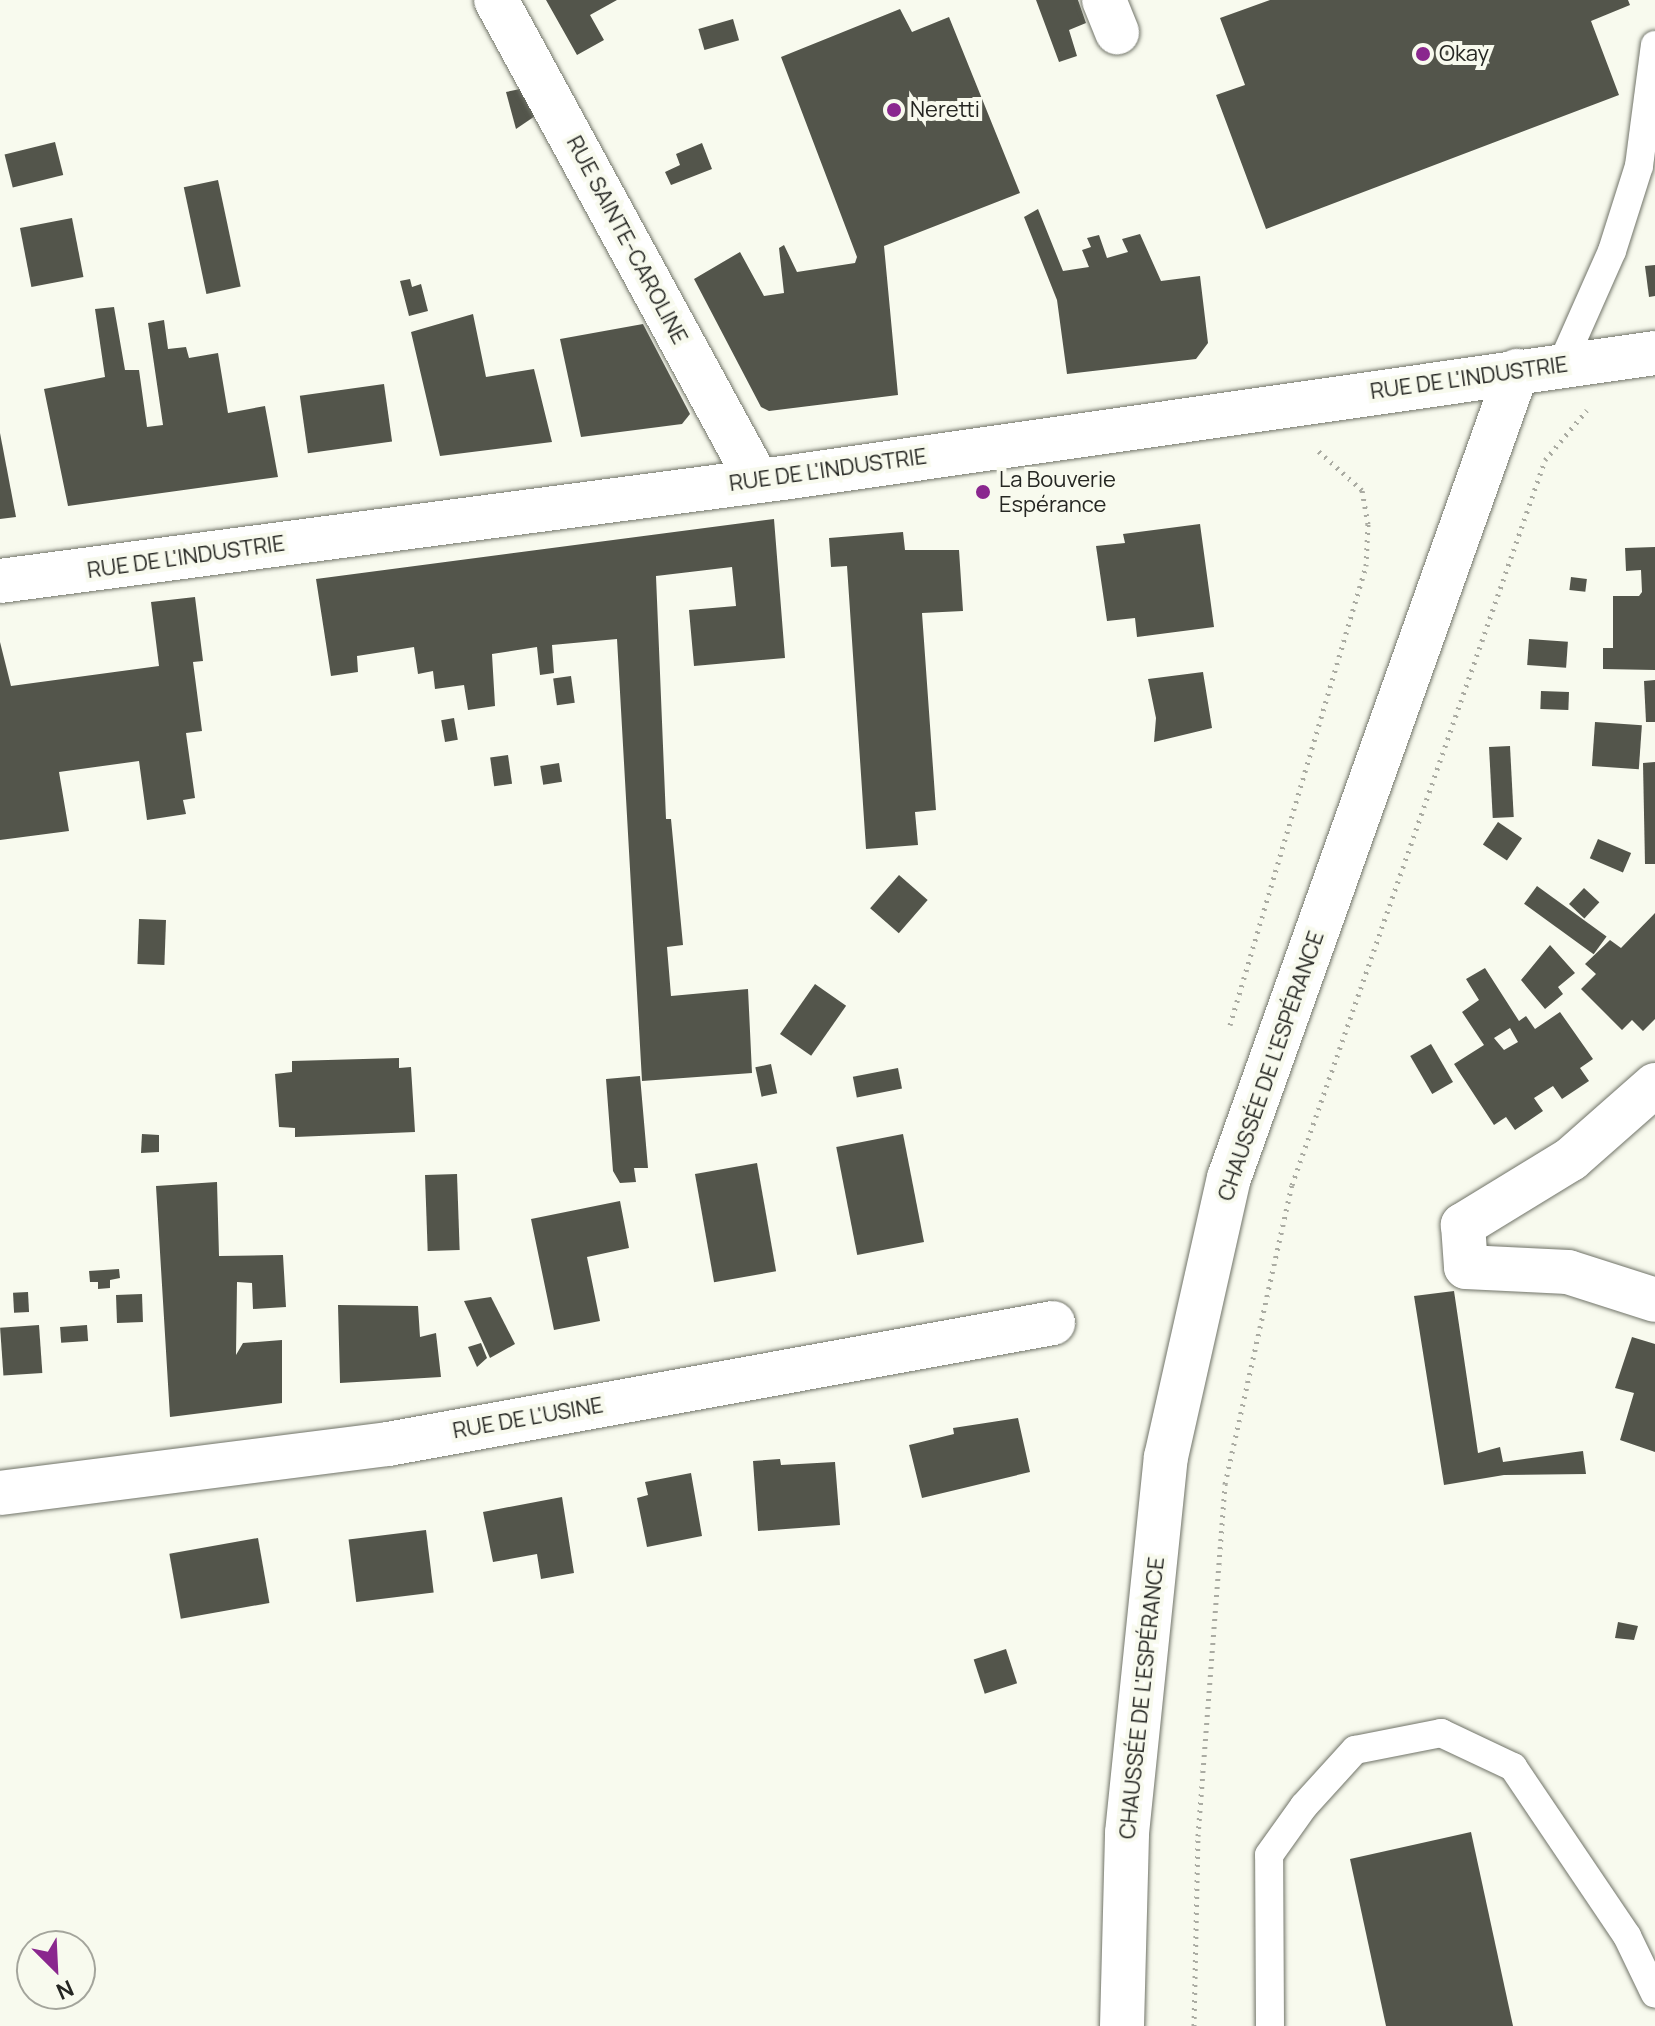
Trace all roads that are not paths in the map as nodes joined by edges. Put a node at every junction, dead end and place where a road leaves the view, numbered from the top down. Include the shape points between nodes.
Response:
1 (496, 0) edge
2 (1655, 45) edge
3 (1655, 353) edge
4 (1561, 366) junction
5 (1517, 371) junction
6 (757, 480) junction
7 (0, 581) edge
8 (1655, 1085) edge
9 (1655, 1300) edge
10 (1053, 1323) dead end
11 (0, 1493) edge
12 (1655, 1994) edge
13 (1122, 2026) edge
14 (1270, 2026) edge

1 - 6 main road, RUE SAINTE-CAROLINE
2 - 4 lane via 1639,166 1612,251
3 - 4 main road, RUE DE L'INDUSTRIE
4 - 5 main road, RUE DE L'INDUSTRIE
5 - 6 main road, RUE DE L'INDUSTRIE
5 - 13 main road, CHAUSSÉE DE L'ESPÉRANCE via 1229,1178 1166,1457 1127,1833
6 - 7 main road, RUE DE L'INDUSTRIE
8 - 9 main road via 1571,1159 1463,1225 1466,1267 1568,1272
10 - 11 main road, RUE DE L'USINE via 388,1444
12 - 14 lane via 1627,1936 1513,1767 1441,1733 1355,1750 1269,1855

